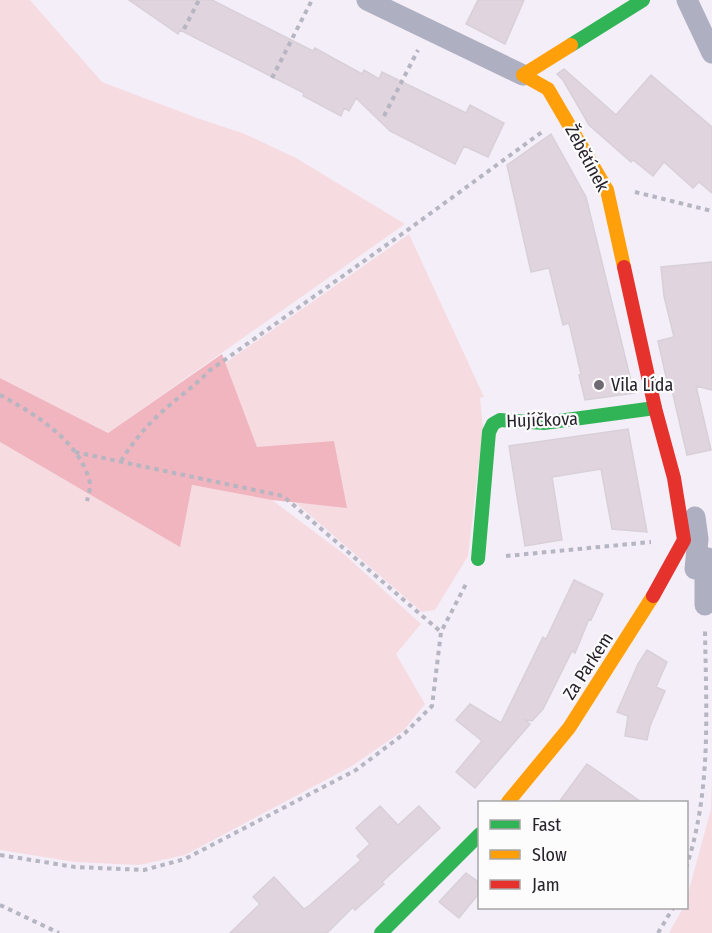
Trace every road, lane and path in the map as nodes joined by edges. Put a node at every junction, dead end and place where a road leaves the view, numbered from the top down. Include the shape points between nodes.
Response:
1 (199, 0) edge
2 (312, 0) edge
3 (367, 0) edge
4 (643, 0) edge
5 (687, 0) edge
6 (184, 29) dead end
7 (428, 31) junction
8 (712, 53) edge
9 (523, 75) junction
10 (272, 78) dead end
11 (384, 116) dead end
12 (564, 116) junction
13 (641, 192) dead end
14 (712, 211) edge
15 (0, 395) edge
16 (655, 408) junction
17 (75, 452) junction
18 (121, 461) junction
19 (674, 478) junction
20 (87, 501) dead end
21 (712, 537) edge
22 (684, 540) junction
23 (478, 560) junction
24 (705, 572) junction
25 (705, 605) joint
26 (441, 632) junction
27 (509, 801) edge
28 (478, 836) edge
29 (0, 855) edge
30 (688, 864) edge
31 (0, 905) edge
32 (672, 909) edge
33 (59, 933) edge
34 (381, 933) edge
35 (658, 933) edge

1 - 6 path
2 - 10 path
3 - 7 street, Žebětínek
4 - 9 street
5 - 8 street
7 - 9 street, Žebětínek
7 - 11 path
9 - 12 street, Žebětínek via 548,88
12 - 16 street, Žebětínek via 607,190
12 - 18 path via 209,371 138,435
13 - 14 path
15 - 17 path via 49,426
16 - 19 street
16 - 23 street, Hujíčkova via 544,423 500,420 493,424 489,432
17 - 18 path
17 - 20 path via 90,484
18 - 26 path via 283,496
19 - 22 street
19 - 24 street via 688,476 698,539 695,569
21 - 24 street
22 - 23 path
22 - 27 street, Za Parkem via 644,613 569,728
23 - 26 path
24 - 25 street
25 - 30 path via 707,750 703,802
26 - 29 path via 432,706 405,733 356,770 185,859 144,870 75,867
28 - 34 street
31 - 33 path
32 - 35 path

